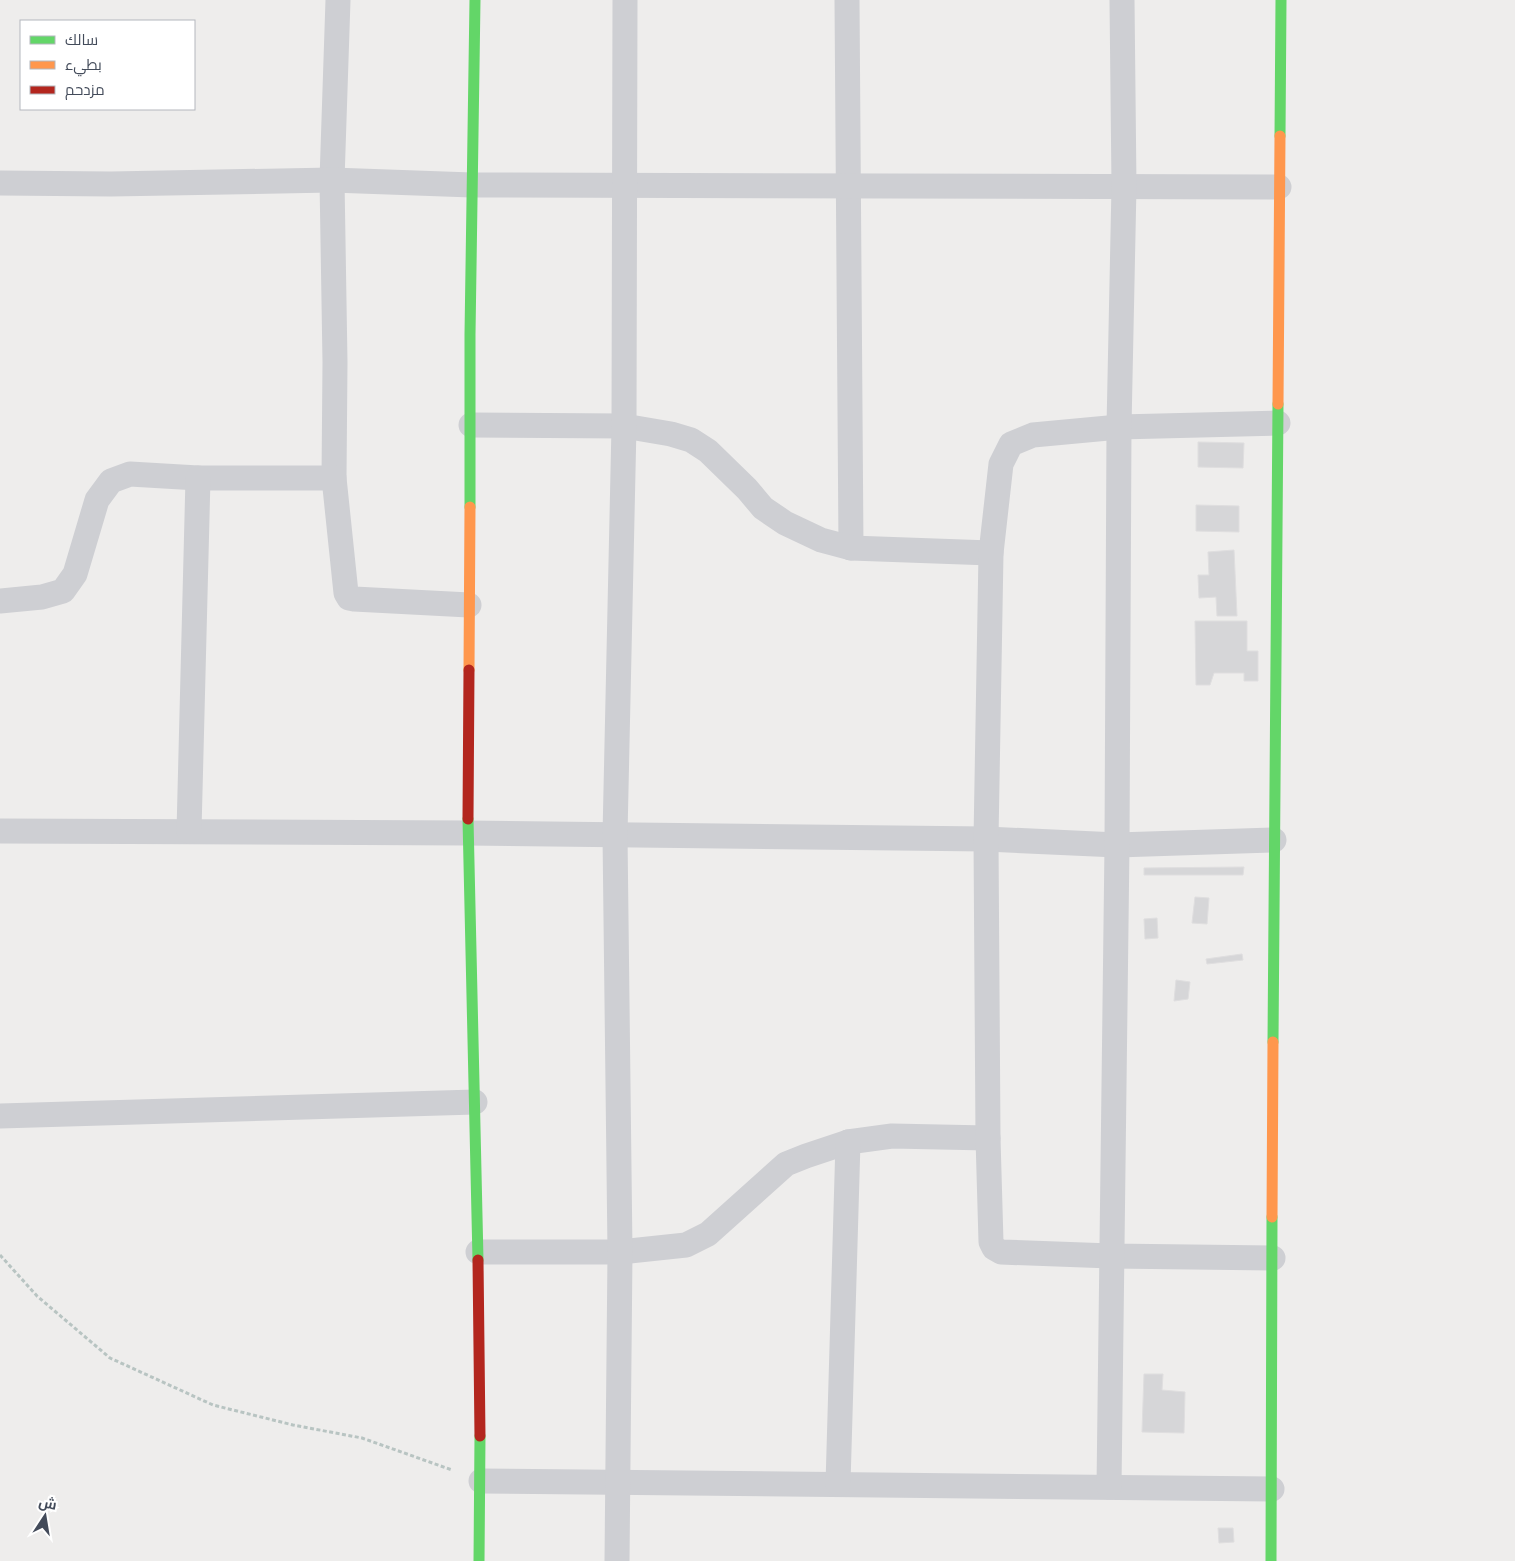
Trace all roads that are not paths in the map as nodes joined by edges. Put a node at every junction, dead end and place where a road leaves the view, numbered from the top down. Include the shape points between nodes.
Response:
1 (338, 0) edge
2 (476, 0) edge
3 (626, 0) edge
4 (847, 0) edge
5 (1122, 0) edge
6 (1281, 0) edge
7 (332, 180) junction
8 (0, 183) edge
9 (472, 185) junction
10 (849, 185) junction
11 (624, 186) junction
12 (1124, 186) junction
13 (1279, 187) junction
14 (1278, 423) junction
15 (471, 425) junction
16 (624, 426) junction
17 (1119, 427) junction
18 (198, 478) junction
19 (334, 478) junction
20 (851, 548) junction
21 (991, 554) junction
22 (0, 601) edge
23 (469, 605) junction
24 (0, 831) edge
25 (189, 831) junction
26 (468, 833) junction
27 (615, 835) junction
28 (986, 839) junction
29 (1274, 840) junction
30 (1117, 845) junction
31 (475, 1102) junction
32 (0, 1116) edge
33 (988, 1138) junction
34 (848, 1142) junction
35 (478, 1252) junction
36 (620, 1252) junction
37 (1111, 1256) junction
38 (1273, 1258) junction
39 (481, 1481) junction
40 (618, 1483) junction
41 (838, 1484) junction
42 (1109, 1487) junction
43 (1272, 1489) junction
44 (479, 1561) edge
45 (617, 1561) edge
46 (1271, 1561) edge

1 - 7 street
2 - 9 street
3 - 11 street
4 - 10 street
5 - 12 street
6 - 13 street
7 - 8 street
7 - 9 street
7 - 19 street
9 - 11 street
9 - 15 street
10 - 11 street
10 - 12 street
10 - 20 street
11 - 16 street
12 - 13 street
12 - 17 street
13 - 14 street
14 - 17 street
14 - 29 street
15 - 16 street
15 - 23 street
16 - 20 street via 691,440 708,451 763,508 821,540
16 - 27 street
17 - 21 street via 1033,435 1011,444 1001,464
17 - 30 street
18 - 19 street
18 - 22 street via 130,474 111,481 97,500 75,574 63,591 42,597
18 - 25 street
19 - 23 street via 349,598
20 - 21 street
21 - 28 street
23 - 26 street
24 - 25 street
25 - 26 street
26 - 27 street
26 - 31 street
27 - 28 street
27 - 36 street
28 - 30 street
28 - 33 street
29 - 30 street
29 - 38 street
30 - 37 street
31 - 32 street
31 - 35 street
33 - 34 street via 892,1136
33 - 37 street via 991,1242 994,1248 1001,1252
34 - 36 street via 786,1164 708,1234 686,1245
34 - 41 street
35 - 36 street
35 - 39 street
36 - 40 street
37 - 38 street
37 - 42 street
38 - 43 street
39 - 40 street
39 - 44 street
40 - 41 street
40 - 45 street
41 - 42 street
42 - 43 street
43 - 46 street

